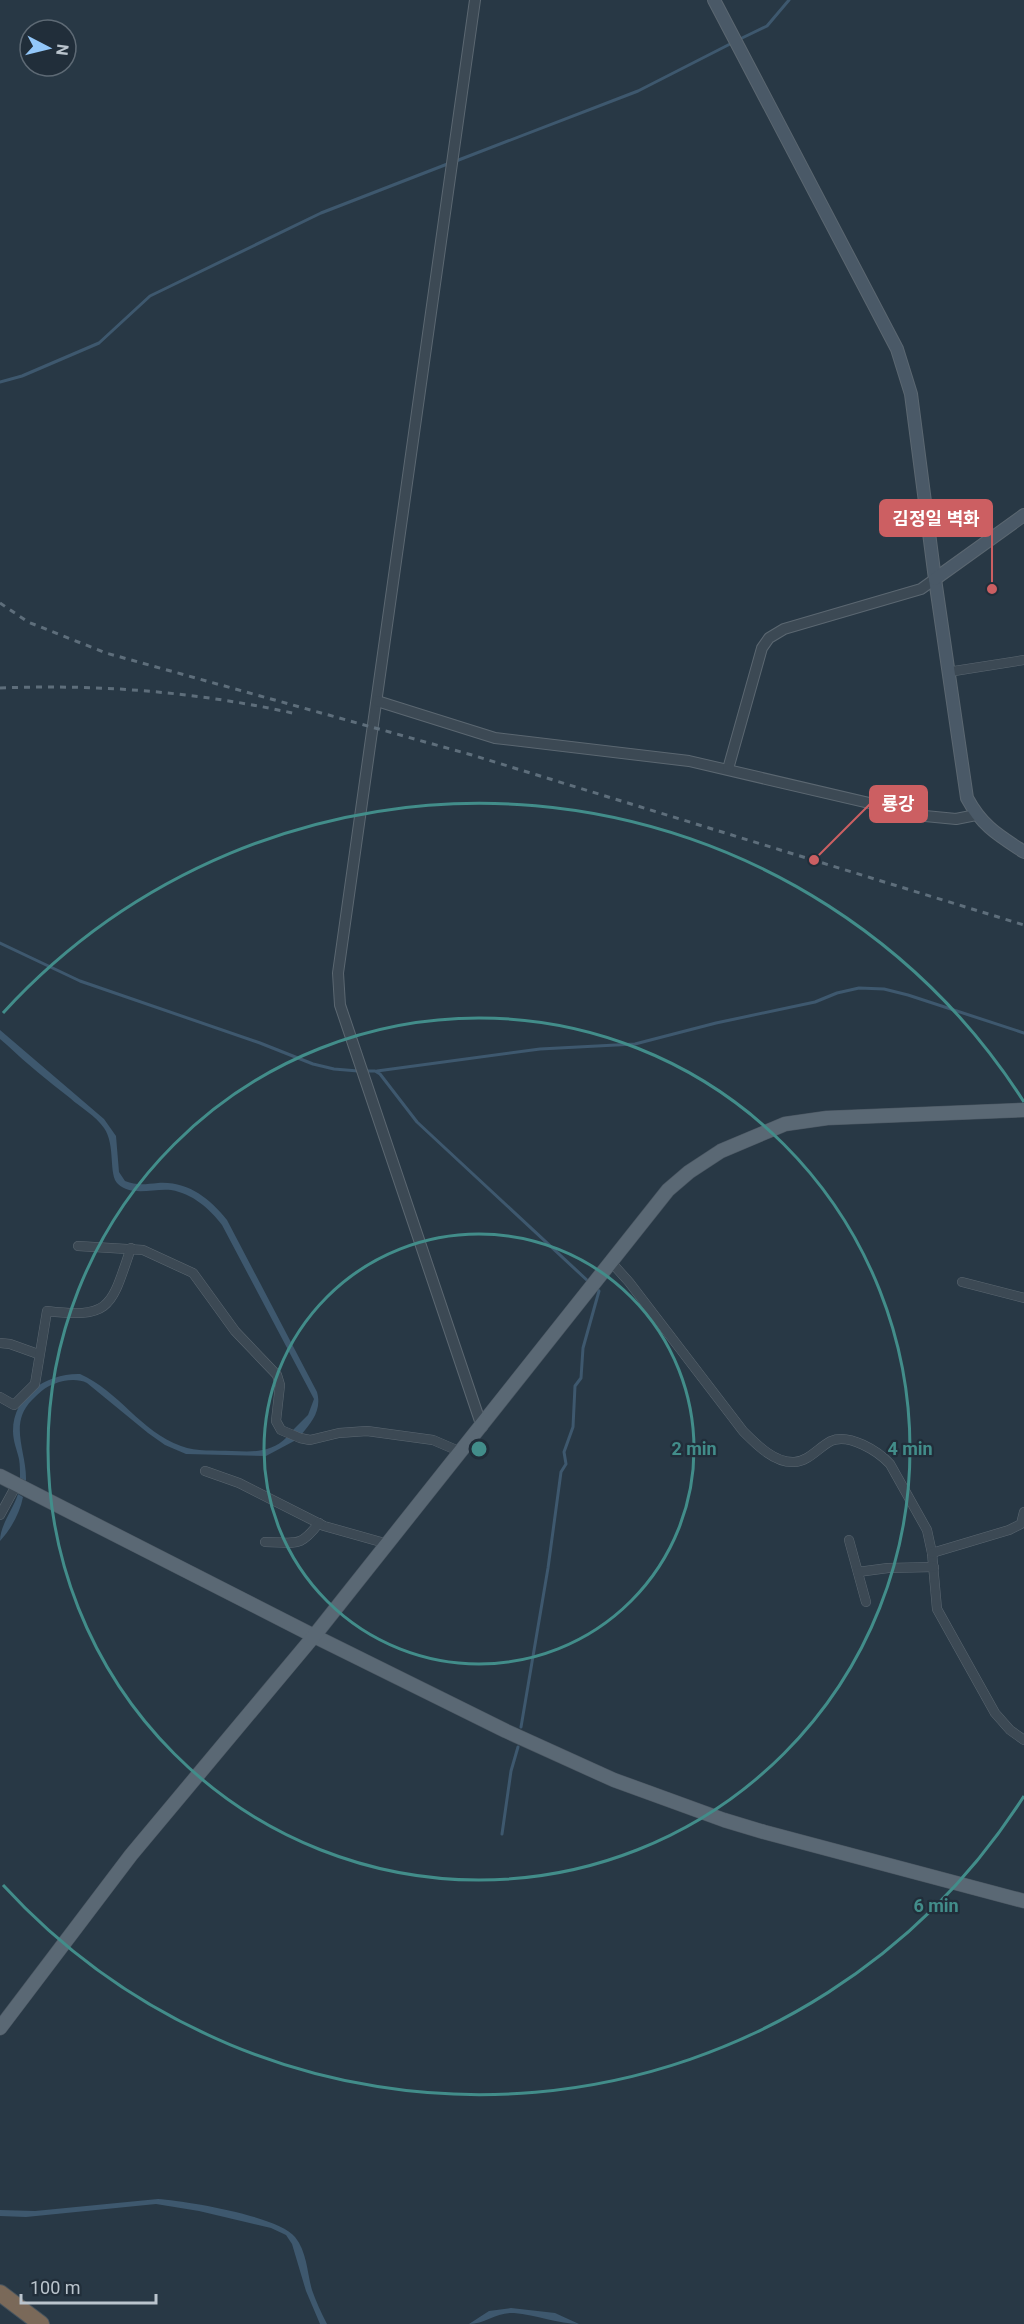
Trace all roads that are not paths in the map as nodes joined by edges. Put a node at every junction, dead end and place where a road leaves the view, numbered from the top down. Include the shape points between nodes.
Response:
1 (475, 0) edge
2 (714, 0) edge
3 (1024, 515) edge
4 (935, 579) junction
5 (1024, 660) edge
6 (948, 672) junction
7 (377, 701) junction
8 (728, 769) junction
9 (976, 815) junction
10 (1024, 852) edge
11 (1024, 1110) edge
12 (78, 1246) dead end
13 (131, 1248) junction
14 (611, 1262) junction
15 (962, 1282) dead end
16 (1024, 1298) edge
17 (0, 1343) edge
18 (38, 1354) junction
19 (0, 1397) edge
20 (482, 1427) junction
21 (461, 1452) junction
22 (205, 1471) dead end
23 (0, 1476) edge
24 (22, 1487) junction
25 (1024, 1512) edge
26 (0, 1515) edge
27 (319, 1523) junction
28 (1022, 1529) edge
29 (849, 1540) dead end
30 (265, 1542) dead end
31 (387, 1544) junction
32 (932, 1553) junction
33 (933, 1567) junction
34 (858, 1572) junction
35 (866, 1602) dead end
36 (314, 1636) junction
37 (1024, 1740) edge
38 (1024, 1901) edge
39 (0, 2028) edge
40 (0, 2294) edge
41 (41, 2324) edge

1 - 7 street
2 - 4 main road via 904,365
3 - 4 main road
4 - 6 main road
4 - 8 street via 921,589 784,629 769,638 762,648
5 - 6 street
6 - 9 main road via 967,798
7 - 8 street via 495,738
7 - 20 street via 338,972 340,1005
8 - 9 street via 925,816 956,819
9 - 10 main road
11 - 14 main road via 827,1118 785,1124 721,1151 689,1172 668,1190
12 - 13 street
13 - 18 street via 120,1278 101,1310 47,1311
13 - 21 street via 185,1268 198,1278 235,1330 277,1375 276,1421 281,1430 310,1440 367,1431 433,1440
14 - 20 main road
14 - 32 street via 743,1431 772,1456 792,1463 801,1461 842,1439 884,1457 922,1520
15 - 16 street
17 - 18 street
18 - 19 street via 35,1384 18,1404
20 - 21 main road
21 - 31 main road
22 - 27 street via 239,1483
23 - 24 main road
24 - 26 street
24 - 36 main road
25 - 28 street
27 - 30 street via 301,1543
27 - 31 street
28 - 32 street
29 - 34 street
31 - 36 main road
32 - 33 street
33 - 34 street
33 - 37 street via 937,1609 995,1713
34 - 35 street
36 - 38 main road via 614,1780 764,1832
36 - 39 main road via 131,1855
40 - 41 highway

